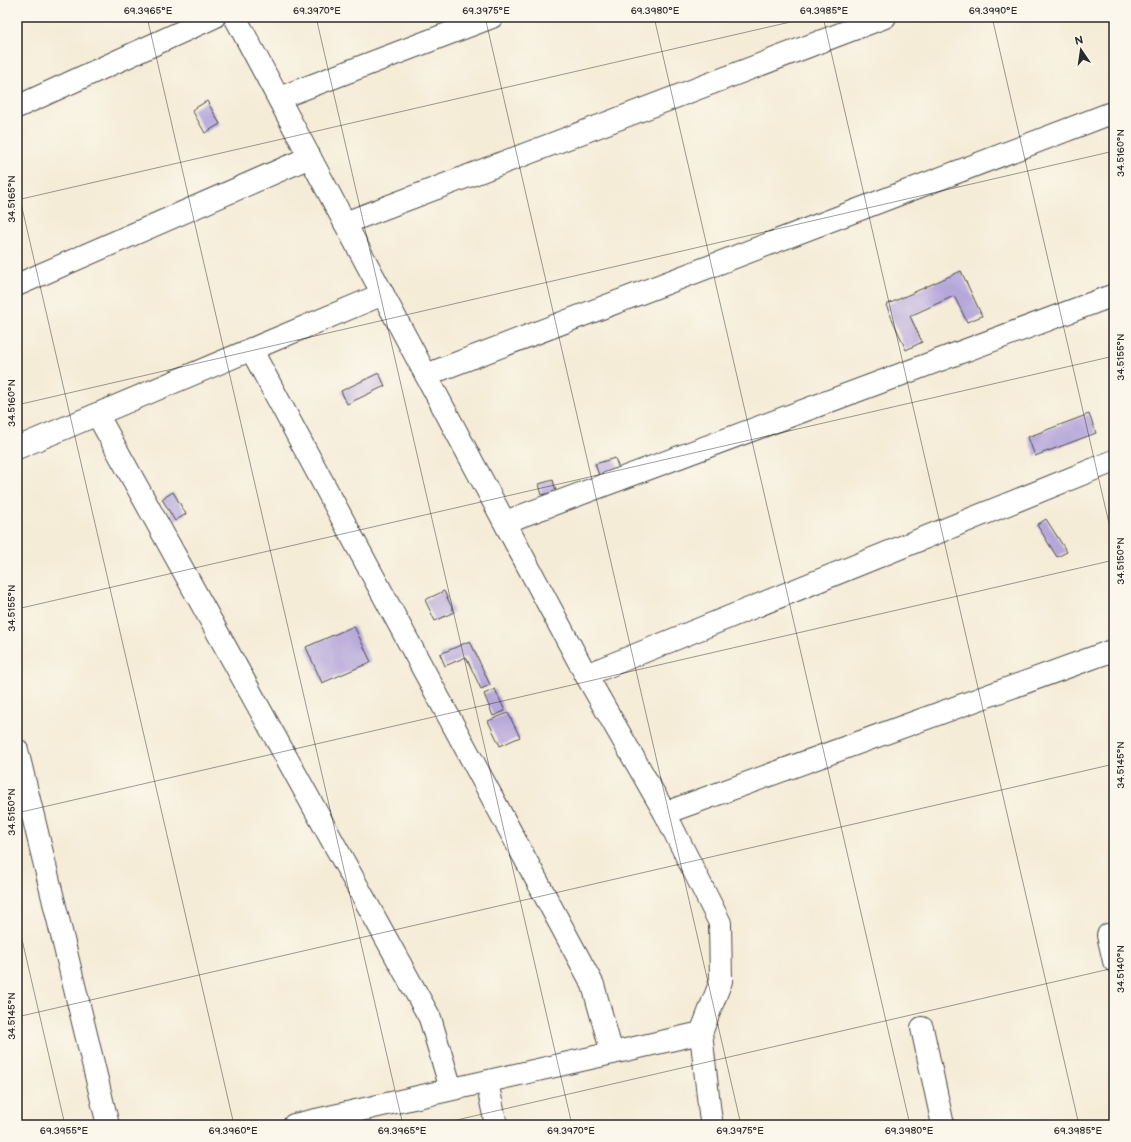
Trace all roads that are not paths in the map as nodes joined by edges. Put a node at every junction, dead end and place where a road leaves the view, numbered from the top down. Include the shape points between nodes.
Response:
1 (214, 17) edge
2 (235, 17) edge
3 (492, 17) edge
4 (885, 17) edge
5 (279, 98) junction
6 (17, 107) edge
7 (1114, 112) edge
8 (310, 157) junction
9 (345, 224) junction
10 (17, 285) edge
11 (383, 294) junction
12 (1114, 295) edge
13 (251, 349) junction
14 (426, 376) junction
15 (97, 414) junction
16 (17, 448) edge
17 (1114, 461) edge
18 (505, 522) junction
19 (1114, 650) edge
20 (586, 675) junction
21 (17, 750) edge
22 (666, 813) junction
23 (1108, 935) dead end
24 (1114, 961) edge
25 (922, 1028) dead end
26 (701, 1033) junction
27 (612, 1054) junction
28 (487, 1082) junction
29 (451, 1089) junction
30 (361, 1118) edge
31 (108, 1125) edge
32 (294, 1125) edge
33 (496, 1125) edge
34 (712, 1125) edge
35 (943, 1125) edge

1 - 6 street
2 - 5 street
3 - 5 street
4 - 9 street
5 - 8 street
7 - 14 street
8 - 9 street
8 - 10 street
9 - 11 street
11 - 13 street
11 - 14 street
12 - 18 street
13 - 15 street
13 - 27 street via 593,985
14 - 18 street
15 - 16 street
15 - 29 street via 430,1018
17 - 20 street
18 - 20 street
19 - 22 street
20 - 22 street
21 - 31 street
22 - 26 street via 720,923 721,981
23 - 24 street
25 - 35 street
26 - 27 street
26 - 34 street
27 - 28 street
28 - 29 street
28 - 33 street
29 - 30 street
30 - 32 street

